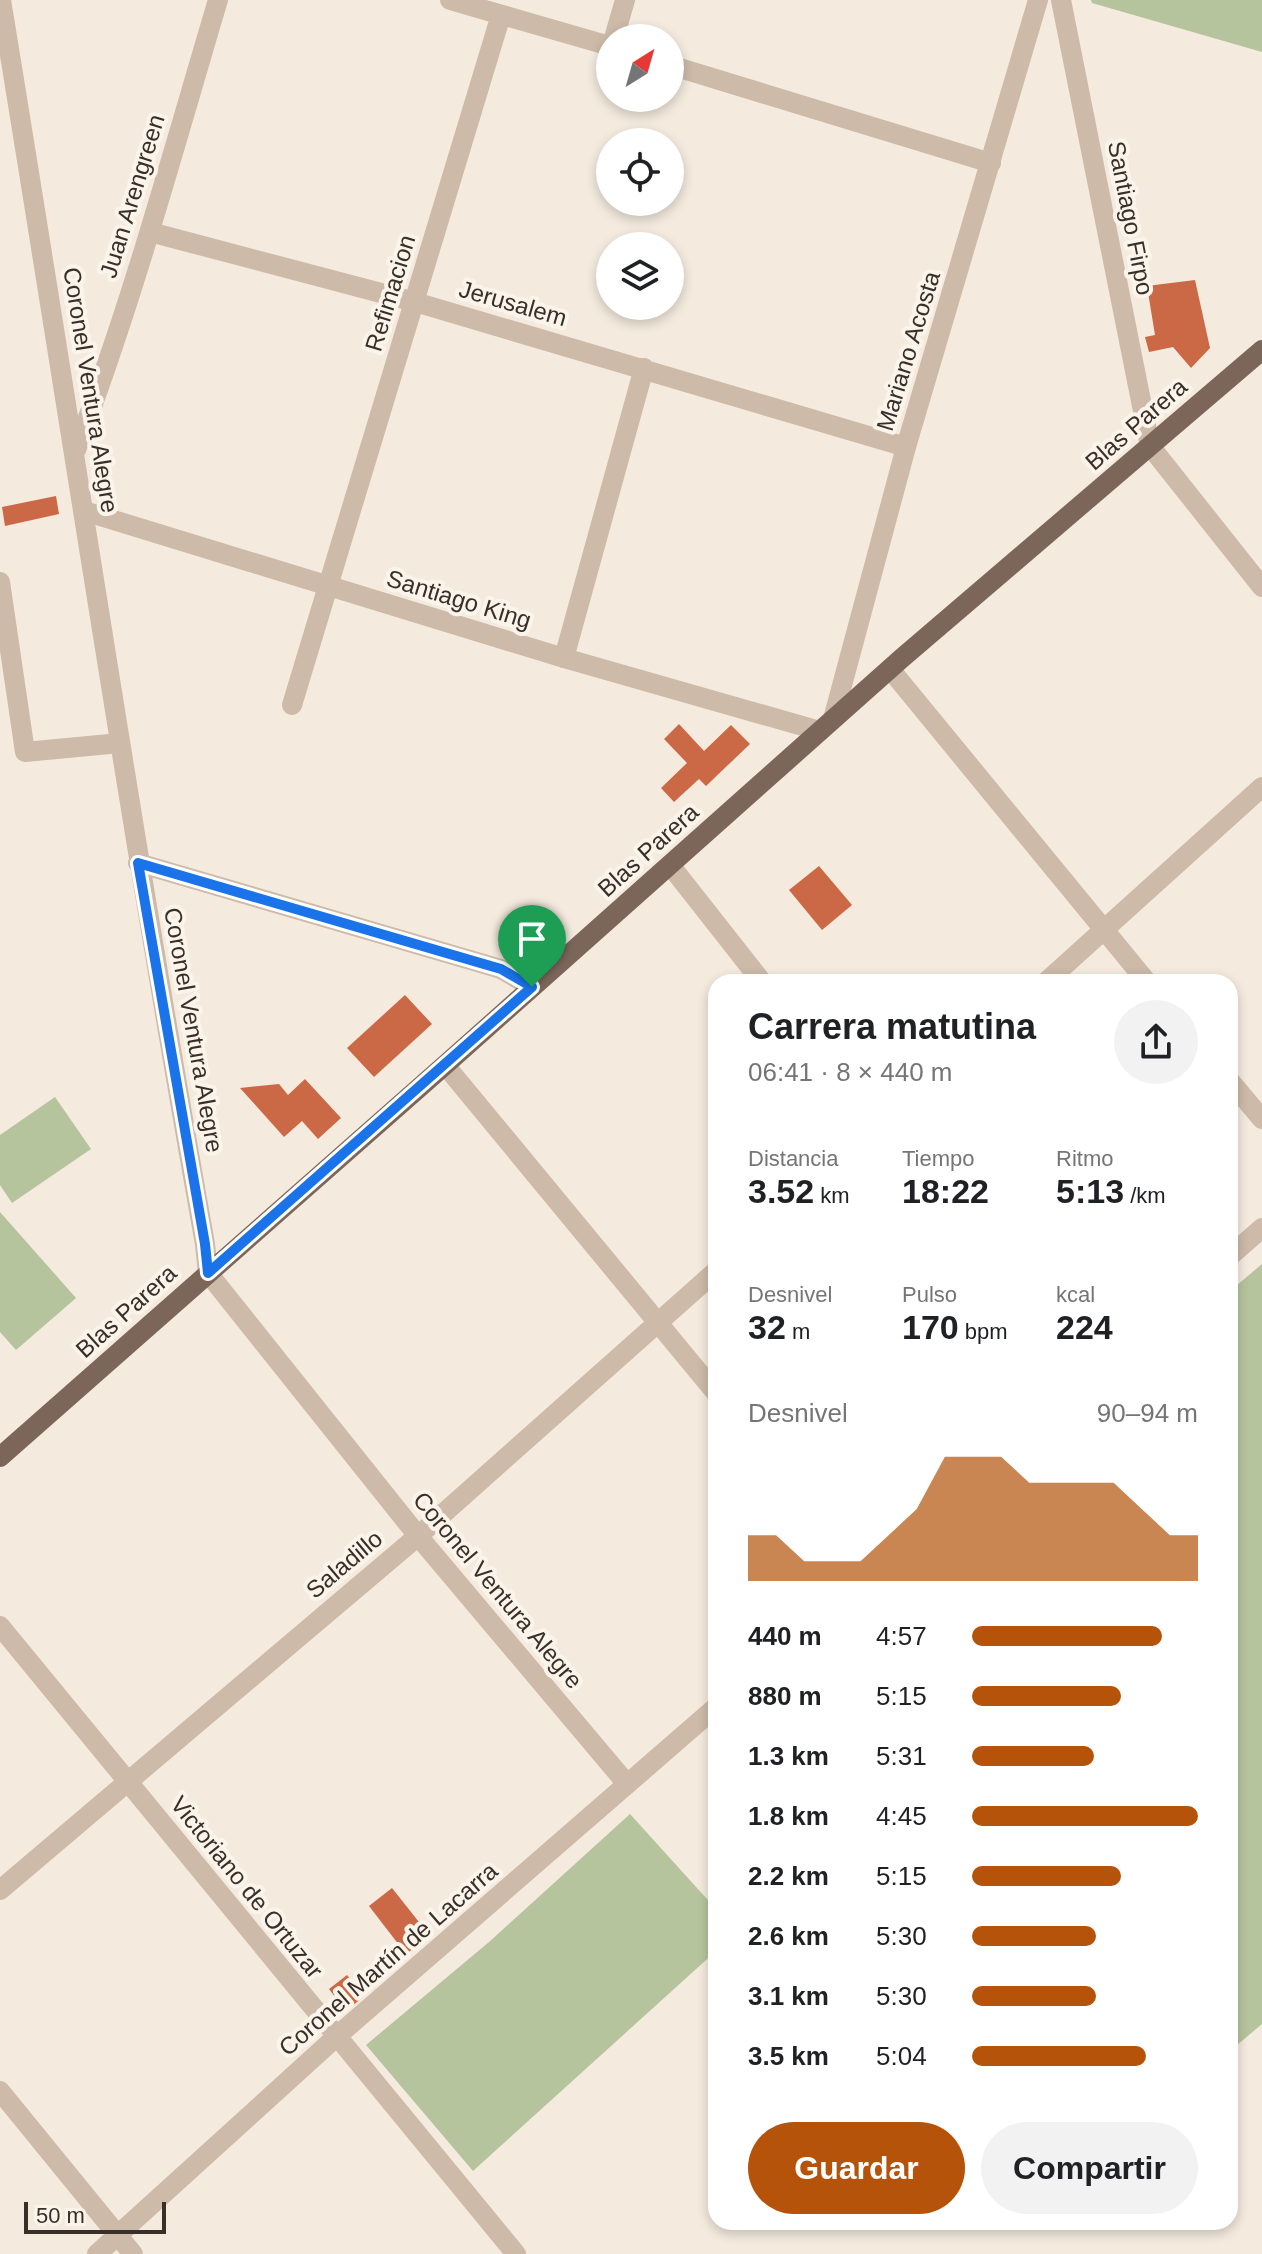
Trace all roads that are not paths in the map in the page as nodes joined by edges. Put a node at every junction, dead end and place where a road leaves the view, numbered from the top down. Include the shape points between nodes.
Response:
1 (1, 0) edge
2 (218, 0) edge
3 (450, 0) edge
4 (625, 0) edge
5 (1038, 0) edge
6 (1061, 0) edge
7 (501, 15) junction
8 (618, 24) edge
9 (596, 42) edge
10 (684, 69) edge
11 (991, 163) junction
12 (150, 232) junction
13 (415, 302) junction
14 (1262, 350) edge
15 (644, 368) junction
16 (1150, 446) junction
17 (906, 447) junction
18 (76, 451) junction
19 (84, 511) junction
20 (0, 582) edge
21 (329, 586) junction
22 (1262, 587) edge
23 (564, 658) junction
24 (890, 669) junction
25 (292, 705) dead end
26 (827, 725) junction
27 (120, 743) junction
28 (1262, 787) edge
29 (138, 863) junction
30 (670, 865) junction
31 (1105, 931) junction
32 (756, 974) edge
33 (1055, 974) edge
34 (1140, 974) edge
35 (532, 987) junction
36 (445, 1065) junction
37 (1238, 1090) edge
38 (1262, 1119) edge
39 (1262, 1228) edge
40 (1238, 1249) edge
41 (208, 1273) junction
42 (708, 1278) edge
43 (657, 1322) junction
44 (708, 1383) edge
45 (0, 1457) edge
46 (418, 1536) junction
47 (0, 1626) edge
48 (708, 1714) edge
49 (127, 1781) junction
50 (627, 1784) junction
51 (0, 1890) edge
52 (336, 2037) junction
53 (0, 2091) edge
54 (118, 2236) junction
55 (97, 2254) edge
56 (133, 2254) edge
57 (516, 2254) edge

1 - 18 street, Coronel Ventura Alegre
2 - 12 street, Juan Arengreen
3 - 7 street
4 - 8 street
5 - 11 street, Mariano Acosta
6 - 16 street, Santiago Firpo
7 - 9 street
7 - 13 street, Refimacion
10 - 11 street
11 - 17 street, Mariano Acosta
12 - 13 street, Jerusalem
12 - 18 street, Juan Arengreen
13 - 15 street, Jerusalem
13 - 21 street, Refimacion
14 - 16 main road, Blas Parera
15 - 17 street, Jerusalem
15 - 23 street
16 - 22 street
16 - 24 main road, Blas Parera
17 - 26 street, Mariano Acosta
18 - 19 street, Coronel Ventura Alegre
19 - 21 street, Santiago King
19 - 27 street, Coronel Ventura Alegre
20 - 27 street via 25,752
21 - 23 street, Santiago King
21 - 25 street, Refimacion
23 - 26 street, Santiago King
24 - 26 main road, Blas Parera
24 - 31 street
26 - 30 main road, Blas Parera
27 - 29 street, Coronel Ventura Alegre
28 - 31 street
29 - 35 street via 501,969
29 - 41 street, Coronel Ventura Alegre
30 - 32 street
30 - 35 main road, Blas Parera
31 - 33 street
31 - 34 street
35 - 36 main road, Blas Parera
36 - 41 main road, Blas Parera
36 - 43 street
37 - 38 street
39 - 40 street
41 - 45 main road, Blas Parera
41 - 46 street, Coronel Ventura Alegre
42 - 43 street, Saladillo
43 - 44 street
43 - 46 street, Saladillo
46 - 49 street, Saladillo
46 - 50 street, Coronel Ventura Alegre
47 - 49 street, Victoriano de Ortuzar
48 - 50 street, Coronel Martín de Lacarra
49 - 51 street, Saladillo
49 - 52 street, Victoriano de Ortuzar
50 - 52 street, Coronel Martín de Lacarra
52 - 54 street, Coronel Martín de Lacarra
52 - 57 street, Victoriano de Ortuzar
53 - 54 street
54 - 55 street, Coronel Martín de Lacarra
54 - 56 street

